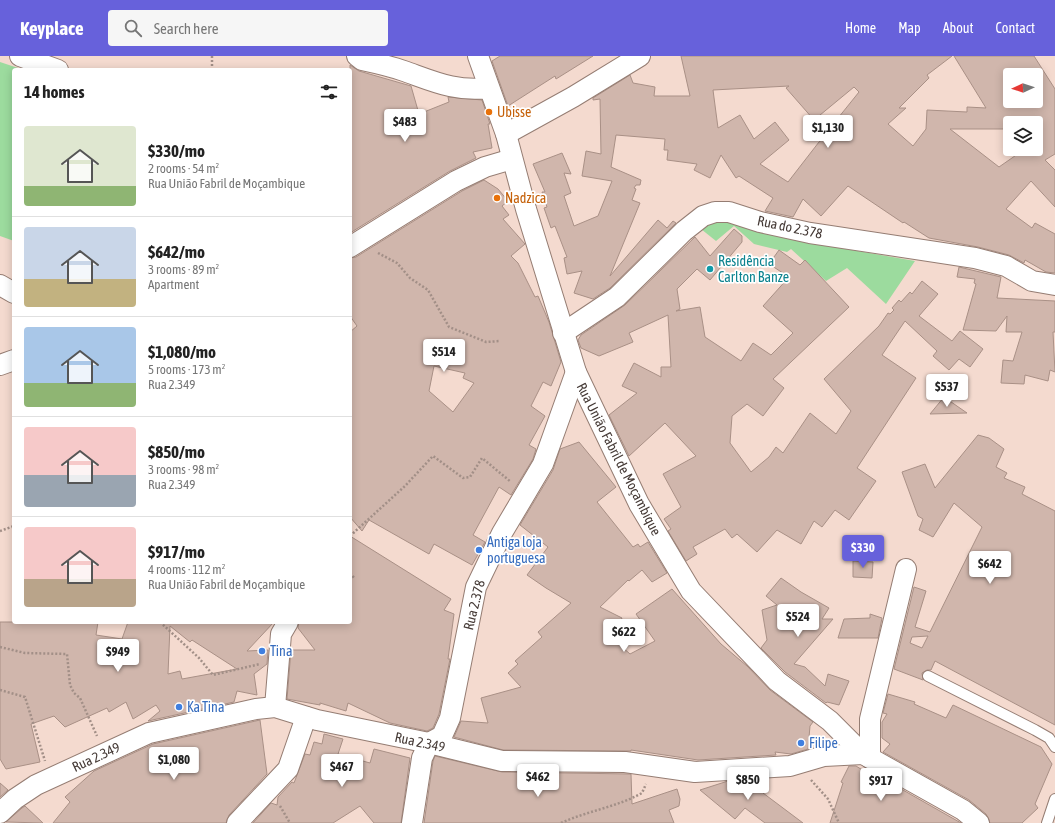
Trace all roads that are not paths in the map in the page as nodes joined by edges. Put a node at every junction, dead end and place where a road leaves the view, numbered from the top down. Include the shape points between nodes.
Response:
1 (20, 56) edge
2 (357, 56) edge
3 (478, 56) edge
4 (640, 56) edge
5 (53, 68) edge
6 (489, 88) junction
7 (506, 134) junction
8 (512, 159) junction
9 (355, 244) edge
10 (0, 285) edge
11 (1055, 285) edge
12 (12, 292) edge
13 (563, 333) junction
14 (12, 361) edge
15 (0, 365) edge
16 (576, 372) junction
17 (906, 569) dead end
18 (287, 624) edge
19 (928, 676) dead end
20 (275, 707) junction
21 (306, 717) junction
22 (430, 743) junction
23 (1055, 747) edge
24 (867, 756) junction
25 (1055, 798) edge
26 (0, 813) edge
27 (237, 823) edge
28 (412, 823) edge
29 (980, 823) edge
30 (1047, 823) edge

1 - 5 street
2 - 6 street via 362,60 452,88
3 - 6 street, Rua União Fabril de Moçambique
4 - 7 street
6 - 7 street, Rua União Fabril de Moçambique
7 - 8 street, Rua União Fabril de Moçambique
8 - 9 street via 485,167 456,182
8 - 13 street, Rua União Fabril de Moçambique
10 - 12 street
11 - 13 street, Rua do 2.378 via 1032,281 1006,266 975,258 810,233 729,212 715,212 703,216 684,231 617,297
13 - 16 street, Rua União Fabril de Moçambique
14 - 15 street
16 - 22 street, Rua 2.378 via 543,464 502,533 476,587 450,718 442,736
16 - 24 street, Rua União Fabril de Moçambique via 639,504 691,591 777,681 830,721
17 - 24 street via 870,719
18 - 20 street via 281,634
19 - 23 lane via 1049,738
20 - 21 street, Rua 2.349
20 - 26 street, Rua 2.349 via 148,733 51,778 15,798
21 - 22 street, Rua 2.349
21 - 27 street via 288,769
22 - 24 street, Rua 2.349 via 502,762 625,762 695,772 790,766 824,756
22 - 28 street, Rua 2.378 via 422,758
24 - 29 street, Rua União Fabril de Moçambique via 963,810
25 - 30 lane

